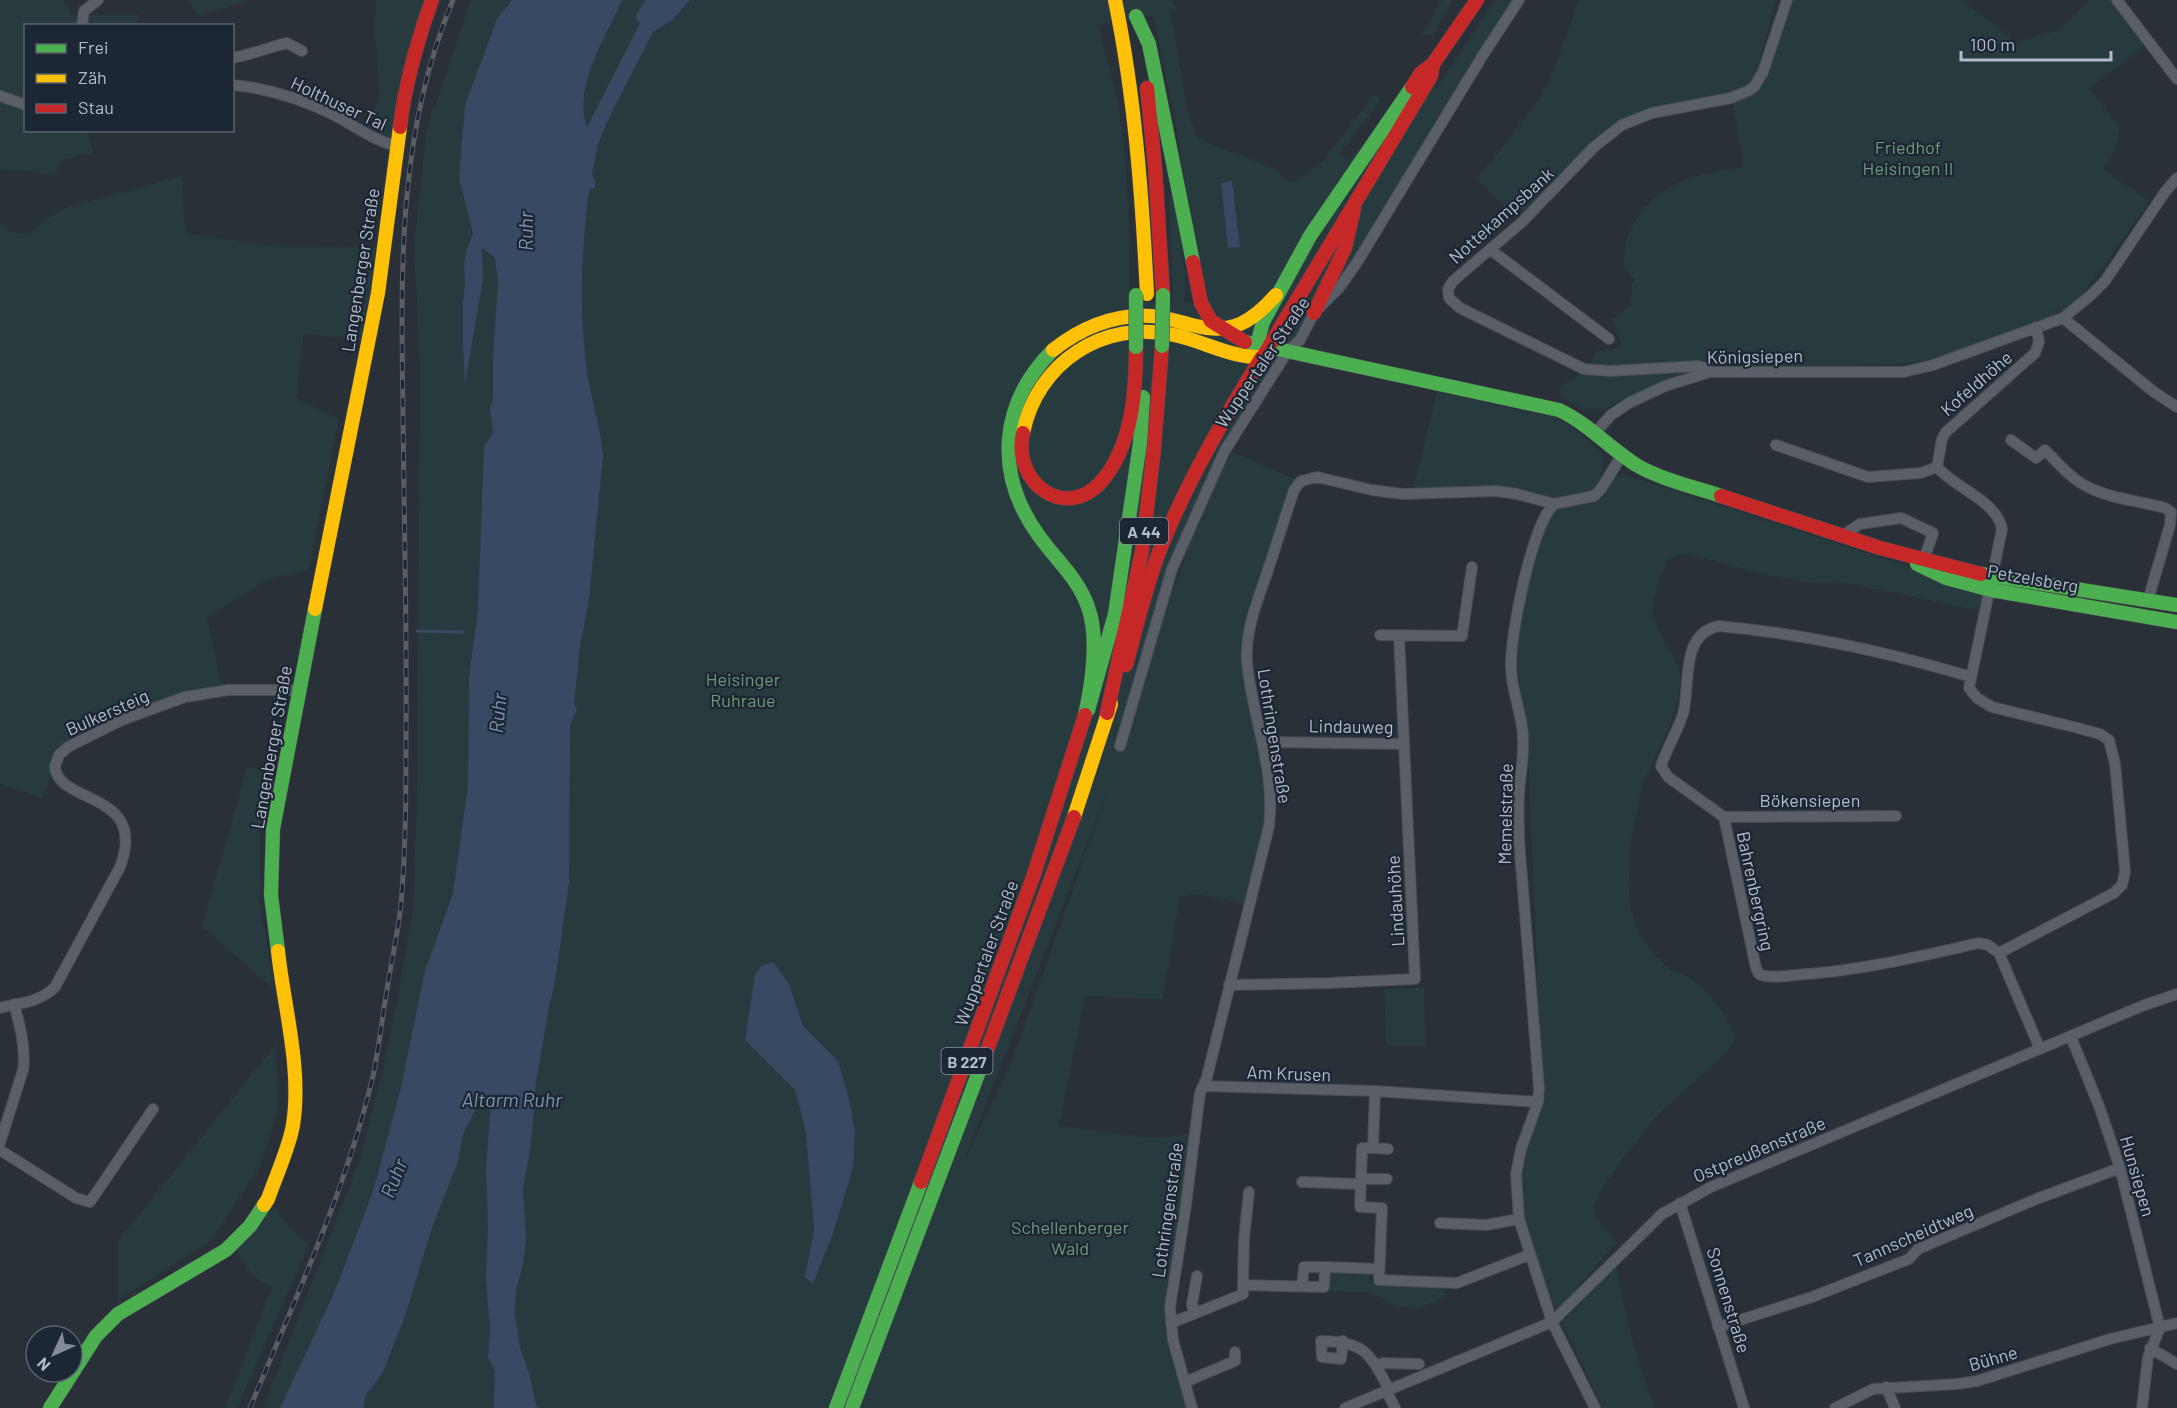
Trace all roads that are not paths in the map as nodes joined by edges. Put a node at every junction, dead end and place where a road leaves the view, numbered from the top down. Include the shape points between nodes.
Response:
1 (98, 0) edge
2 (432, 0) edge
3 (1115, 0) edge
4 (1132, 0) edge
5 (1477, 0) edge
6 (1519, 0) edge
7 (1787, 0) edge
8 (2117, 0) edge
9 (1136, 16) junction
10 (82, 24) edge
11 (302, 51) dead end
12 (234, 58) edge
13 (1433, 64) junction
14 (2177, 79) edge
15 (234, 85) edge
16 (0, 96) edge
17 (24, 104) edge
18 (396, 146) junction
19 (2177, 178) edge
20 (1356, 198) junction
21 (1491, 250) junction
22 (1276, 295) junction
23 (1314, 313) junction
24 (2063, 318) junction
25 (1221, 327) junction
26 (2037, 327) junction
27 (1203, 329) junction
28 (1609, 339) dead end
29 (1245, 342) junction
30 (1141, 345) junction
31 (1264, 350) junction
32 (1288, 351) junction
33 (1710, 372) junction
34 (2177, 407) edge
35 (1595, 433) junction
36 (2011, 440) dead end
37 (1776, 445) dead end
38 (1622, 455) junction
39 (1937, 467) junction
40 (1554, 504) junction
41 (1842, 536) junction
42 (1889, 551) junction
43 (1924, 559) junction
44 (1472, 567) dead end
45 (1992, 584) junction
46 (2148, 600) junction
47 (2177, 605) edge
48 (2177, 622) edge
49 (1380, 634) dead end
50 (1399, 636) junction
51 (1971, 677) junction
52 (299, 690) junction
53 (1088, 710) junction
54 (1107, 713) junction
55 (1262, 742) junction
56 (1403, 744) junction
57 (1120, 746) dead end
58 (1896, 816) dead end
59 (1724, 817) junction
60 (1999, 953) junction
61 (1229, 985) junction
62 (2177, 994) edge
63 (14, 1004) junction
64 (0, 1008) edge
65 (2071, 1037) junction
66 (2040, 1049) junction
67 (1203, 1086) junction
68 (1375, 1091) junction
69 (1538, 1102) junction
70 (153, 1109) dead end
71 (0, 1143) edge
72 (1373, 1148) junction
73 (1388, 1149) dead end
74 (0, 1150) edge
75 (2120, 1168) junction
76 (1387, 1179) dead end
77 (1302, 1182) dead end
78 (1361, 1182) junction
79 (1249, 1192) dead end
80 (1680, 1203) junction
81 (1519, 1219) junction
82 (1440, 1223) dead end
83 (1529, 1255) junction
84 (1325, 1267) junction
85 (1379, 1269) junction
86 (1197, 1276) dead end
87 (1243, 1285) junction
88 (1302, 1286) junction
89 (1194, 1314) junction
90 (1552, 1322) junction
91 (1171, 1323) junction
92 (2177, 1323) edge
93 (1718, 1328) junction
94 (2160, 1328) junction
95 (1343, 1341) dead end
96 (2150, 1348) junction
97 (1235, 1352) dead end
98 (1419, 1364) dead end
99 (2177, 1364) edge
100 (1376, 1366) junction
101 (1185, 1383) junction
102 (1886, 1387) junction
103 (1387, 1390) junction
104 (50, 1408) edge
105 (836, 1408) edge
106 (852, 1408) edge
107 (1192, 1408) edge
108 (1345, 1408) edge
109 (1395, 1408) edge
110 (1595, 1408) edge
111 (1744, 1408) edge
112 (1835, 1408) edge
113 (1896, 1408) edge
114 (2142, 1408) edge

1 - 10 street via 84,11
2 - 18 main road, Langenberger Straße via 404,93
3 - 30 main road, A 44 via 1132,104 1146,250
4 - 9 main road, A 44
5 - 13 main road, Wuppertaler Straße
6 - 23 street, Wuppertaler Straße via 1356,264
7 - 21 street, Nottekampsbank via 1763,72 1754,87 1731,98 1652,113 1622,125 1594,147
8 - 14 street
9 - 25 main road via 1149,44 1199,297 1208,316
9 - 54 main road, A 44, bridge via 1149,100 1163,294 1162,346 1156,444 1142,552
11 - 12 street, Holthuser Tal via 287,43
13 - 20 main road, Wuppertaler Straße via 1431,76
13 - 22 main road, Wuppertaler Straße via 1421,72 1362,158
15 - 18 street, Holthuser Tal via 255,86 293,97
16 - 17 street
18 - 52 main road, Langenberger Straße via 378,293
19 - 24 street, Königsiepen via 2105,281
20 - 23 main road via 1345,248
20 - 31 main road, Wuppertaler Straße
21 - 28 street
21 - 33 street, Nottekampsbank via 1448,287 1451,301 1460,308 1584,369 1698,366
22 - 25 main road via 1245,323
22 - 31 main road, Wuppertaler Straße via 1260,329
23 - 32 street, Wuppertaler Straße via 1300,340
24 - 26 street, Königsiepen
24 - 34 street via 2154,393
25 - 27 main road
25 - 29 main road
26 - 33 street, Königsiepen via 1904,372
26 - 39 street, Kofeldhöhe via 2039,342 2035,353 1946,432
27 - 29 main road
27 - 53 main road via 1170,319 1128,317 1079,331 1041,362 1027,381 1011,418 1009,466 1020,506 1041,540 1079,585 1090,612 1094,645
29 - 31 main road
30 - 31 main road via 1126,432 1108,474 1085,494 1059,496 1041,490 1024,470 1021,458 1025,419 1034,397 1056,367 1088,344 1121,333 1155,332 1189,338 1248,359
30 - 53 main road, A 44 via 1140,443 1124,558 1115,614
31 - 32 main road
31 - 54 main road via 1176,512 1147,589 1122,681
32 - 35 main road via 1553,409 1568,414
32 - 57 street, Wuppertaler Straße via 1224,452 1190,525 1172,569
33 - 35 street, Königsiepen via 1665,386 1629,403
35 - 38 main road, Petzelsberg
36 - 46 street via 2036,458 2045,450 2087,487 2171,512
37 - 39 street via 1868,477 1925,472
38 - 40 street via 1594,496
38 - 41 main road, Petzelsberg via 1650,472
39 - 45 street via 2000,520 2002,536
40 - 55 street, Lothringenstraße via 1496,491 1403,494 1322,478 1301,481 1294,490 1249,631 1247,663
40 - 69 street, Memelstraße via 1543,518 1534,543 1511,660 1524,741 1519,840
41 - 42 main road, Petzelsberg
41 - 43 street via 1860,524 1901,518 1934,533
42 - 43 main road, Petzelsberg
42 - 45 main road, Petzelsberg via 1946,578
43 - 45 main road, Petzelsberg
44 - 50 street via 1462,636
45 - 46 main road, Petzelsberg
45 - 48 main road, Petzelsberg
45 - 51 street
46 - 47 main road, Petzelsberg
49 - 50 street
50 - 56 street, Lindauhöhe
51 - 59 street, Bahrenbergring via 1799,635 1711,628 1691,651 1683,713 1661,766 1668,777
51 - 60 street via 1969,688 1987,706 2106,737 2112,745 2115,764 2125,871 2122,885 2114,893
52 - 63 street, Bulkersteig via 228,690 185,697 122,720 63,751 56,760 57,776 120,819 126,834 125,855 55,987 38,999
52 - 104 main road, Langenberger Straße via 273,829 271,895 296,1097 293,1127 278,1175 250,1226 226,1250 128,1308 96,1336
53 - 105 main road, Wuppertaler Straße / B 227 via 996,983
54 - 106 main road, Wuppertaler Straße / B 227 via 1070,829
55 - 56 street, Lindauweg
55 - 61 street, Lothringenstraße via 1271,800 1269,826
56 - 61 street, Lindauhöhe via 1415,979
58 - 59 street, Bökensiepen
59 - 60 street, Bahrenbergring via 1756,968 1761,976 1876,966 1979,944
60 - 66 street
61 - 67 street, Lothringenstraße
62 - 65 street, Ostpreußenstraße
63 - 64 street, Bulkersteig
63 - 71 street via 21,1027 23,1070
65 - 66 street, Ostpreußenstraße
65 - 75 street, Hunsiepen
66 - 80 street, Ostpreußenstraße
67 - 68 street, Am Krusen
67 - 91 street, Lothringenstraße via 1173,1280
68 - 69 street, Am Krusen
68 - 72 street
69 - 81 street, Memelstraße via 1516,1174
70 - 74 street via 90,1202 76,1198
72 - 73 street
72 - 78 street via 1362,1148
75 - 93 street, Tannscheidtweg via 1918,1249 1909,1259
75 - 94 street, Hunsiepen
76 - 78 street
77 - 78 street
78 - 85 street via 1360,1207 1382,1208
79 - 87 street
80 - 90 street, Ostpreußenstraße via 1656,1219
80 - 93 street, Sonnenstraße
81 - 82 street via 1486,1225
81 - 83 street, Memelstraße
83 - 85 street via 1457,1283 1379,1280
83 - 90 street, Memelstraße
84 - 85 street
84 - 88 street via 1304,1267
84 - 88 street via 1324,1287
86 - 89 street
87 - 88 street
87 - 89 street via 1243,1294
89 - 91 street
90 - 103 street, Ostpreußenstraße
90 - 110 street, Memelstraße
91 - 101 street, Lothringenstraße
92 - 94 street, Bühne
93 - 111 street, Sonnenstraße
94 - 96 street
94 - 102 street, Bühne via 2110,1339 1977,1381
95 - 100 street via 1369,1353
96 - 99 street
96 - 114 street
97 - 101 street via 1235,1361
98 - 100 street
100 - 103 street
101 - 107 street, Lothringenstraße
102 - 112 street, Bühne via 1873,1389
102 - 113 street
103 - 108 street, Ostpreußenstraße
103 - 109 street

